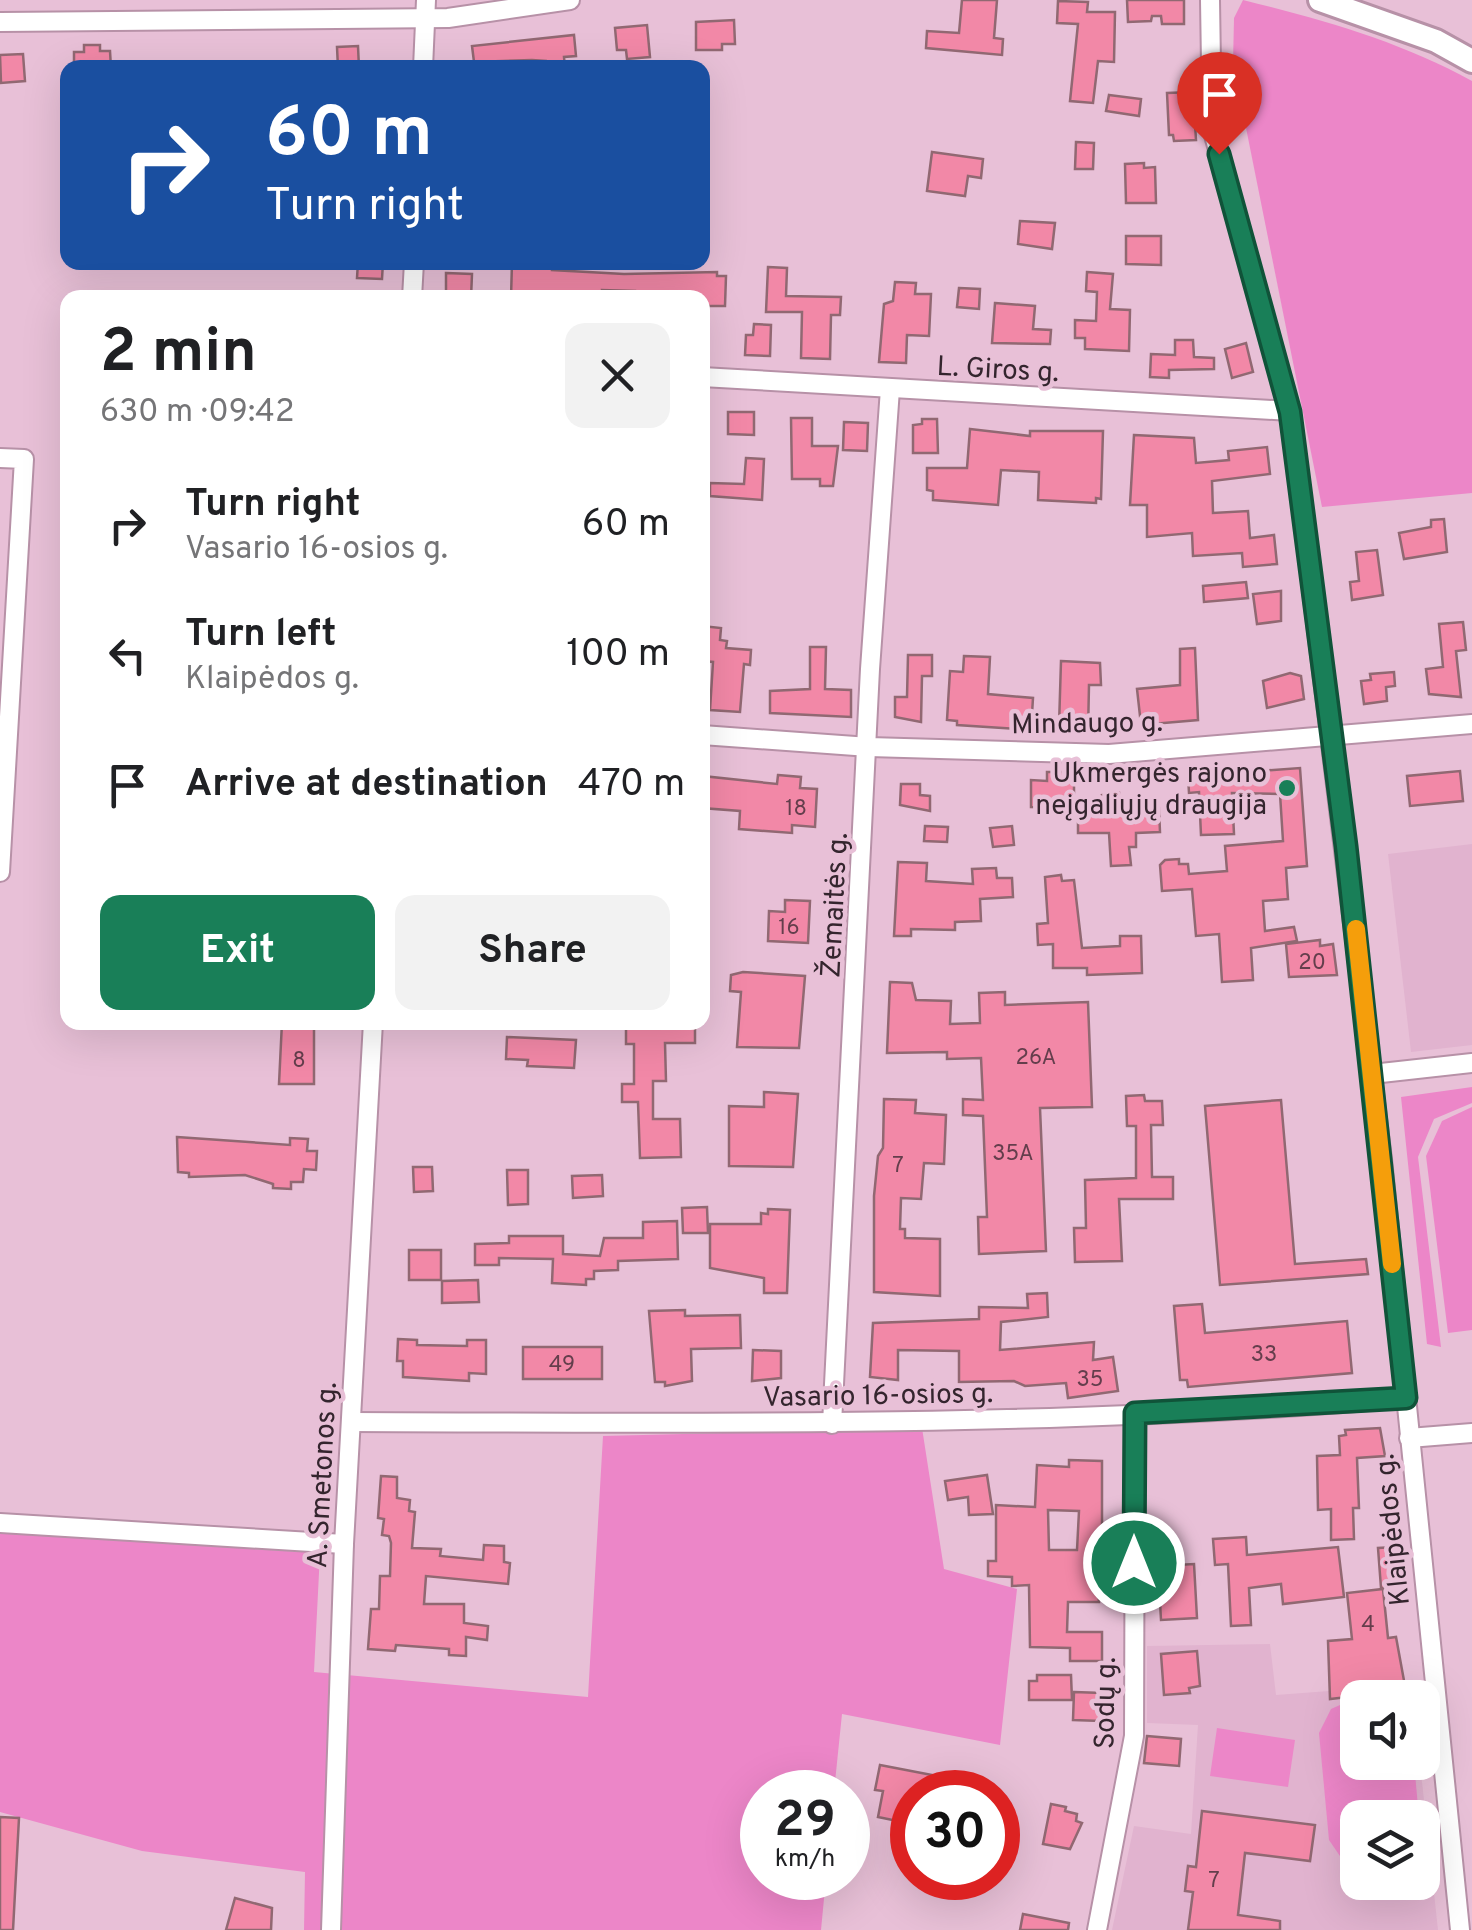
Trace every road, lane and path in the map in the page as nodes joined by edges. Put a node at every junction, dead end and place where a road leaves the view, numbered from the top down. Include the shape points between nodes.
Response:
1 (570, 0) edge
2 (1210, 0) edge
3 (1320, 0) edge
4 (426, 8) edge
5 (0, 22) edge
6 (423, 60) edge
7 (1472, 62) edge
8 (710, 378) edge
9 (890, 389) junction
10 (1290, 412) junction
11 (0, 458) edge
12 (1472, 724) edge
13 (710, 736) edge
14 (1329, 738) junction
15 (869, 746) junction
16 (0, 872) edge
17 (373, 1030) edge
18 (1472, 1063) edge
19 (1372, 1074) junction
20 (1406, 1398) junction
21 (1135, 1413) junction
22 (351, 1422) junction
23 (832, 1424) junction
24 (1472, 1433) edge
25 (1409, 1438) junction
26 (0, 1523) edge
27 (344, 1544) junction
28 (330, 1930) edge
29 (1097, 1930) edge
30 (1460, 1930) edge

1 - 4 street
2 - 10 street, Klaipėdos g. via 1212,128
3 - 7 main road via 1436,41
4 - 5 street
4 - 6 street
8 - 9 street, L. Giros g.
9 - 10 street, L. Giros g.
9 - 15 street, Žemaitės g.
10 - 14 street, Klaipėdos g.
11 - 16 street via 24,460
12 - 14 street, Mindaugo g.
13 - 15 street, Mindaugo g.
14 - 15 street, Mindaugo g. via 1108,754
14 - 19 street, Klaipėdos g.
15 - 23 street, Žemaitės g.
17 - 22 street, A. Smetonos g.
18 - 19 street
19 - 20 street, Klaipėdos g.
20 - 21 street, Vasario 16-osios g.
20 - 25 street, Klaipėdos g.
21 - 23 street, Vasario 16-osios g.
21 - 29 street, Sodų g. via 1134,1736
22 - 23 street, Vasario 16-osios g.
22 - 27 street, A. Smetonos g.
24 - 25 street
25 - 30 street, Klaipėdos g.
26 - 27 street
27 - 28 street, A. Smetonos g.

